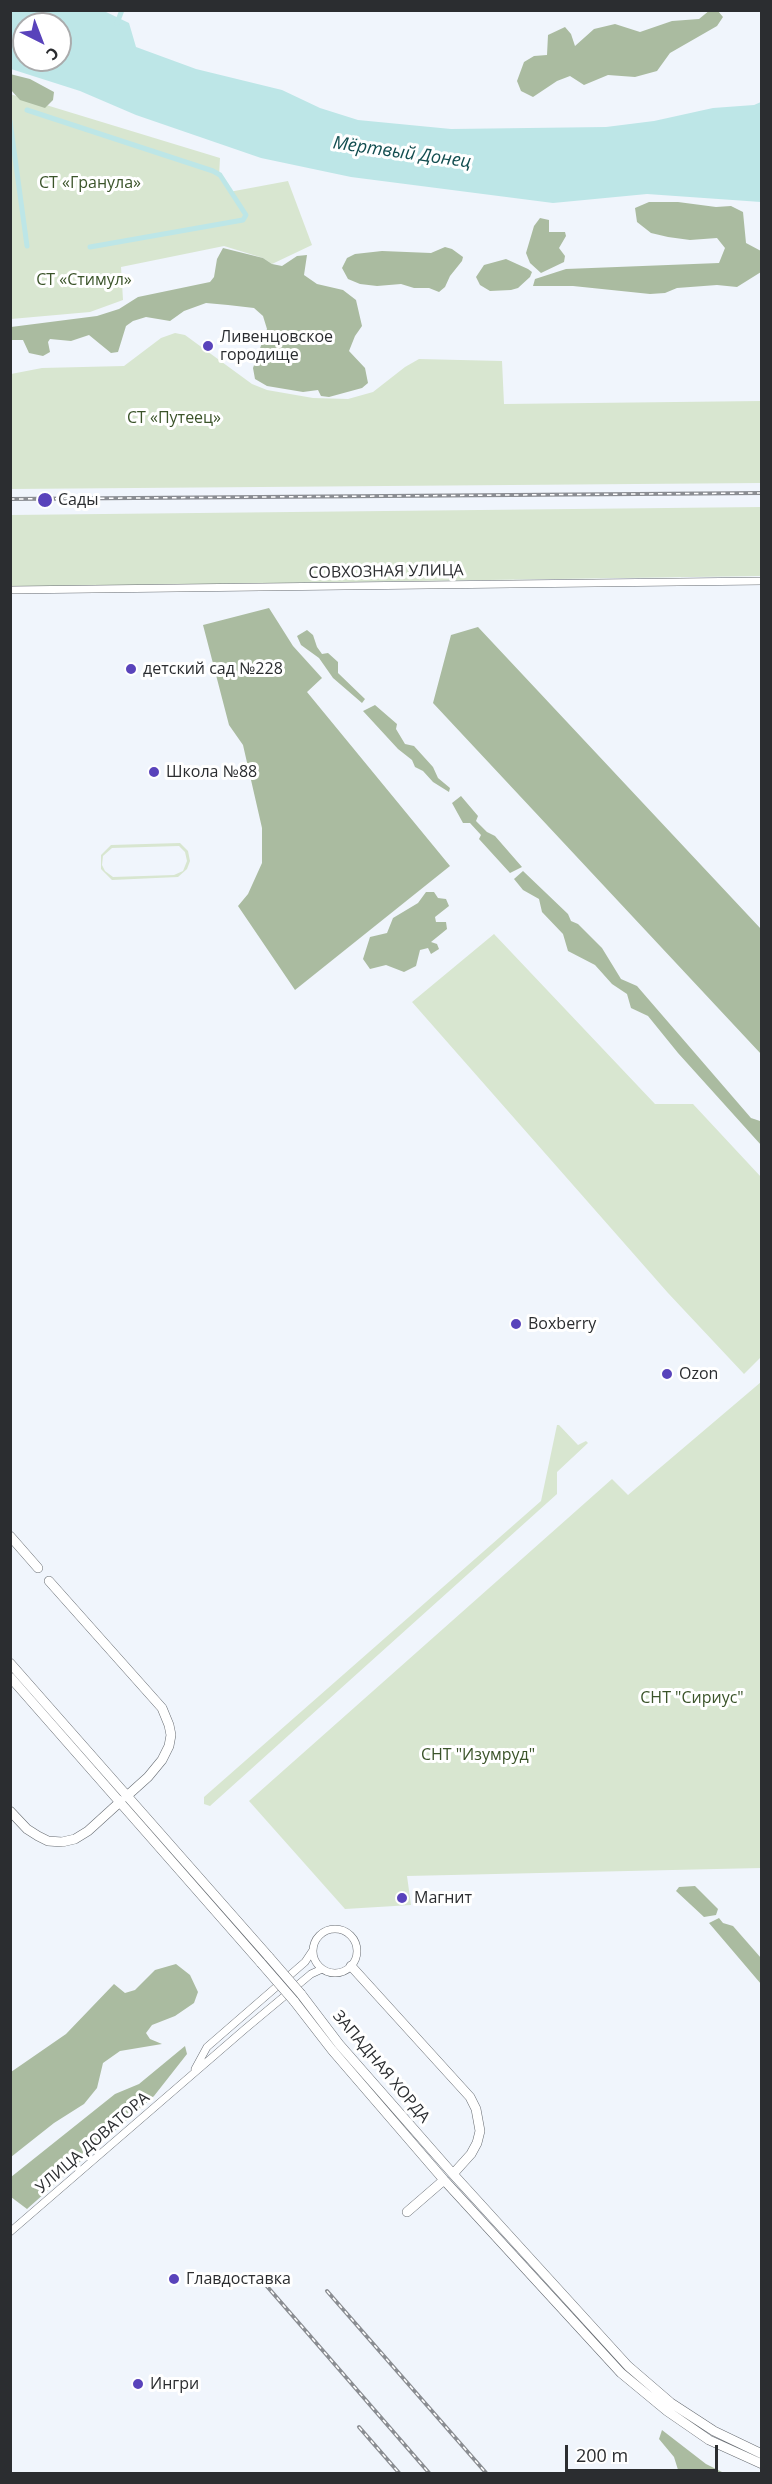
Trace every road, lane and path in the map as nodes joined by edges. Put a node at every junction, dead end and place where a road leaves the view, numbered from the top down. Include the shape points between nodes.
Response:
1 (762, 581) edge
2 (10, 590) edge
3 (10, 1536) edge
4 (38, 1568) dead end
5 (49, 1581) dead end
6 (10, 1663) edge
7 (10, 1677) edge
8 (125, 1798) junction
9 (10, 1811) edge
10 (313, 1950) junction
11 (351, 1966) junction
12 (322, 1969) junction
13 (298, 1998) junction
14 (193, 2074) junction
15 (453, 2174) junction
16 (444, 2180) junction
17 (407, 2212) dead end
18 (10, 2232) edge
19 (762, 2454) edge
20 (762, 2464) edge

1 - 2 street, СОВХОЗНАЯ УЛИЦА
3 - 4 highway
5 - 8 highway via 162,1708 169,1725 169,1746 162,1760
6 - 8 highway, ЗАПАДНАЯ ХОРДА
7 - 8 highway, ЗАПАДНАЯ ХОРДА
8 - 9 highway via 87,1831 62,1842 48,1841 27,1830
8 - 13 highway, ЗАПАДНАЯ ХОРДА, bridge
10 - 11 street via 323,1933 341,1930 351,1936 356,1946
10 - 12 street
10 - 14 street, УЛИЦА ДОВАТОРА via 207,2047
11 - 12 street via 339,1973
11 - 15 highway via 470,2097 476,2109 480,2131 477,2143
12 - 14 street, УЛИЦА ДОВАТОРА via 311,1974
13 - 15 highway, ЗАПАДНАЯ ХОРДА
13 - 16 highway, ЗАПАДНАЯ ХОРДА via 332,2050
14 - 18 street, УЛИЦА ДОВАТОРА
15 - 19 highway, ЗАПАДНАЯ ХОРДА via 627,2366 714,2431
16 - 17 highway
16 - 20 highway, ЗАПАДНАЯ ХОРДА via 629,2380 709,2439

